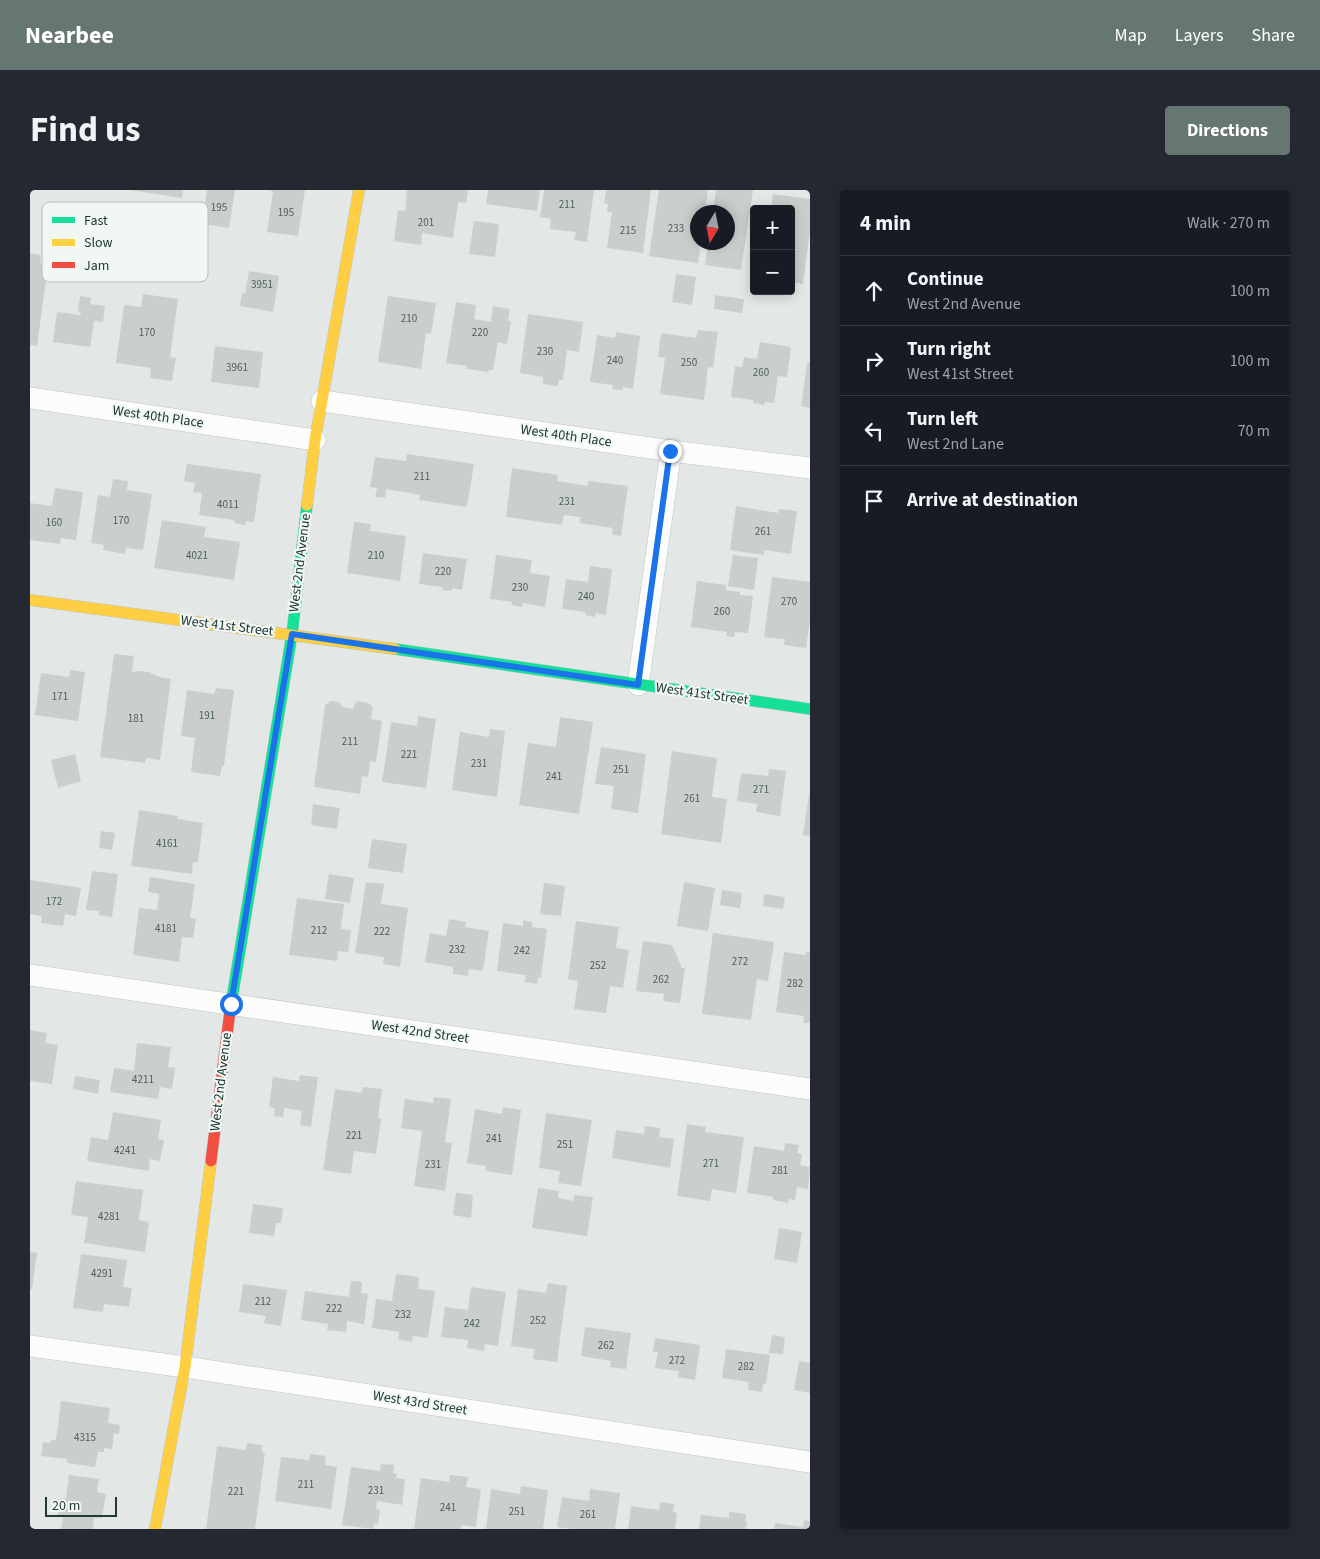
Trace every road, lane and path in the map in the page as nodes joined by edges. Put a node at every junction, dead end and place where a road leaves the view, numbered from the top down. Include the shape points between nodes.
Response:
1 (359, 190) edge
2 (30, 398) edge
3 (322, 401) junction
4 (315, 440) junction
5 (670, 451) junction
6 (810, 468) edge
7 (30, 600) edge
8 (292, 634) junction
9 (638, 685) junction
10 (810, 709) edge
11 (30, 975) edge
12 (231, 1004) junction
13 (810, 1089) edge
14 (30, 1346) edge
15 (185, 1367) junction
16 (810, 1462) edge
17 (156, 1529) edge

1 - 3 street, West 2nd Avenue
2 - 4 street, West 40th Place
3 - 4 street, West 2nd Avenue
3 - 5 street, West 40th Place
4 - 8 street, West 2nd Avenue
5 - 6 street, West 40th Place
5 - 9 street
7 - 8 street, West 41st Street
8 - 9 street, West 41st Street
8 - 12 street, West 2nd Avenue
9 - 10 street, West 41st Street
11 - 12 street, West 42nd Street
12 - 13 street, West 42nd Street
12 - 15 street, West 2nd Avenue
14 - 15 street, West 43rd Street
15 - 16 street, West 43rd Street
15 - 17 street, West 2nd Avenue

